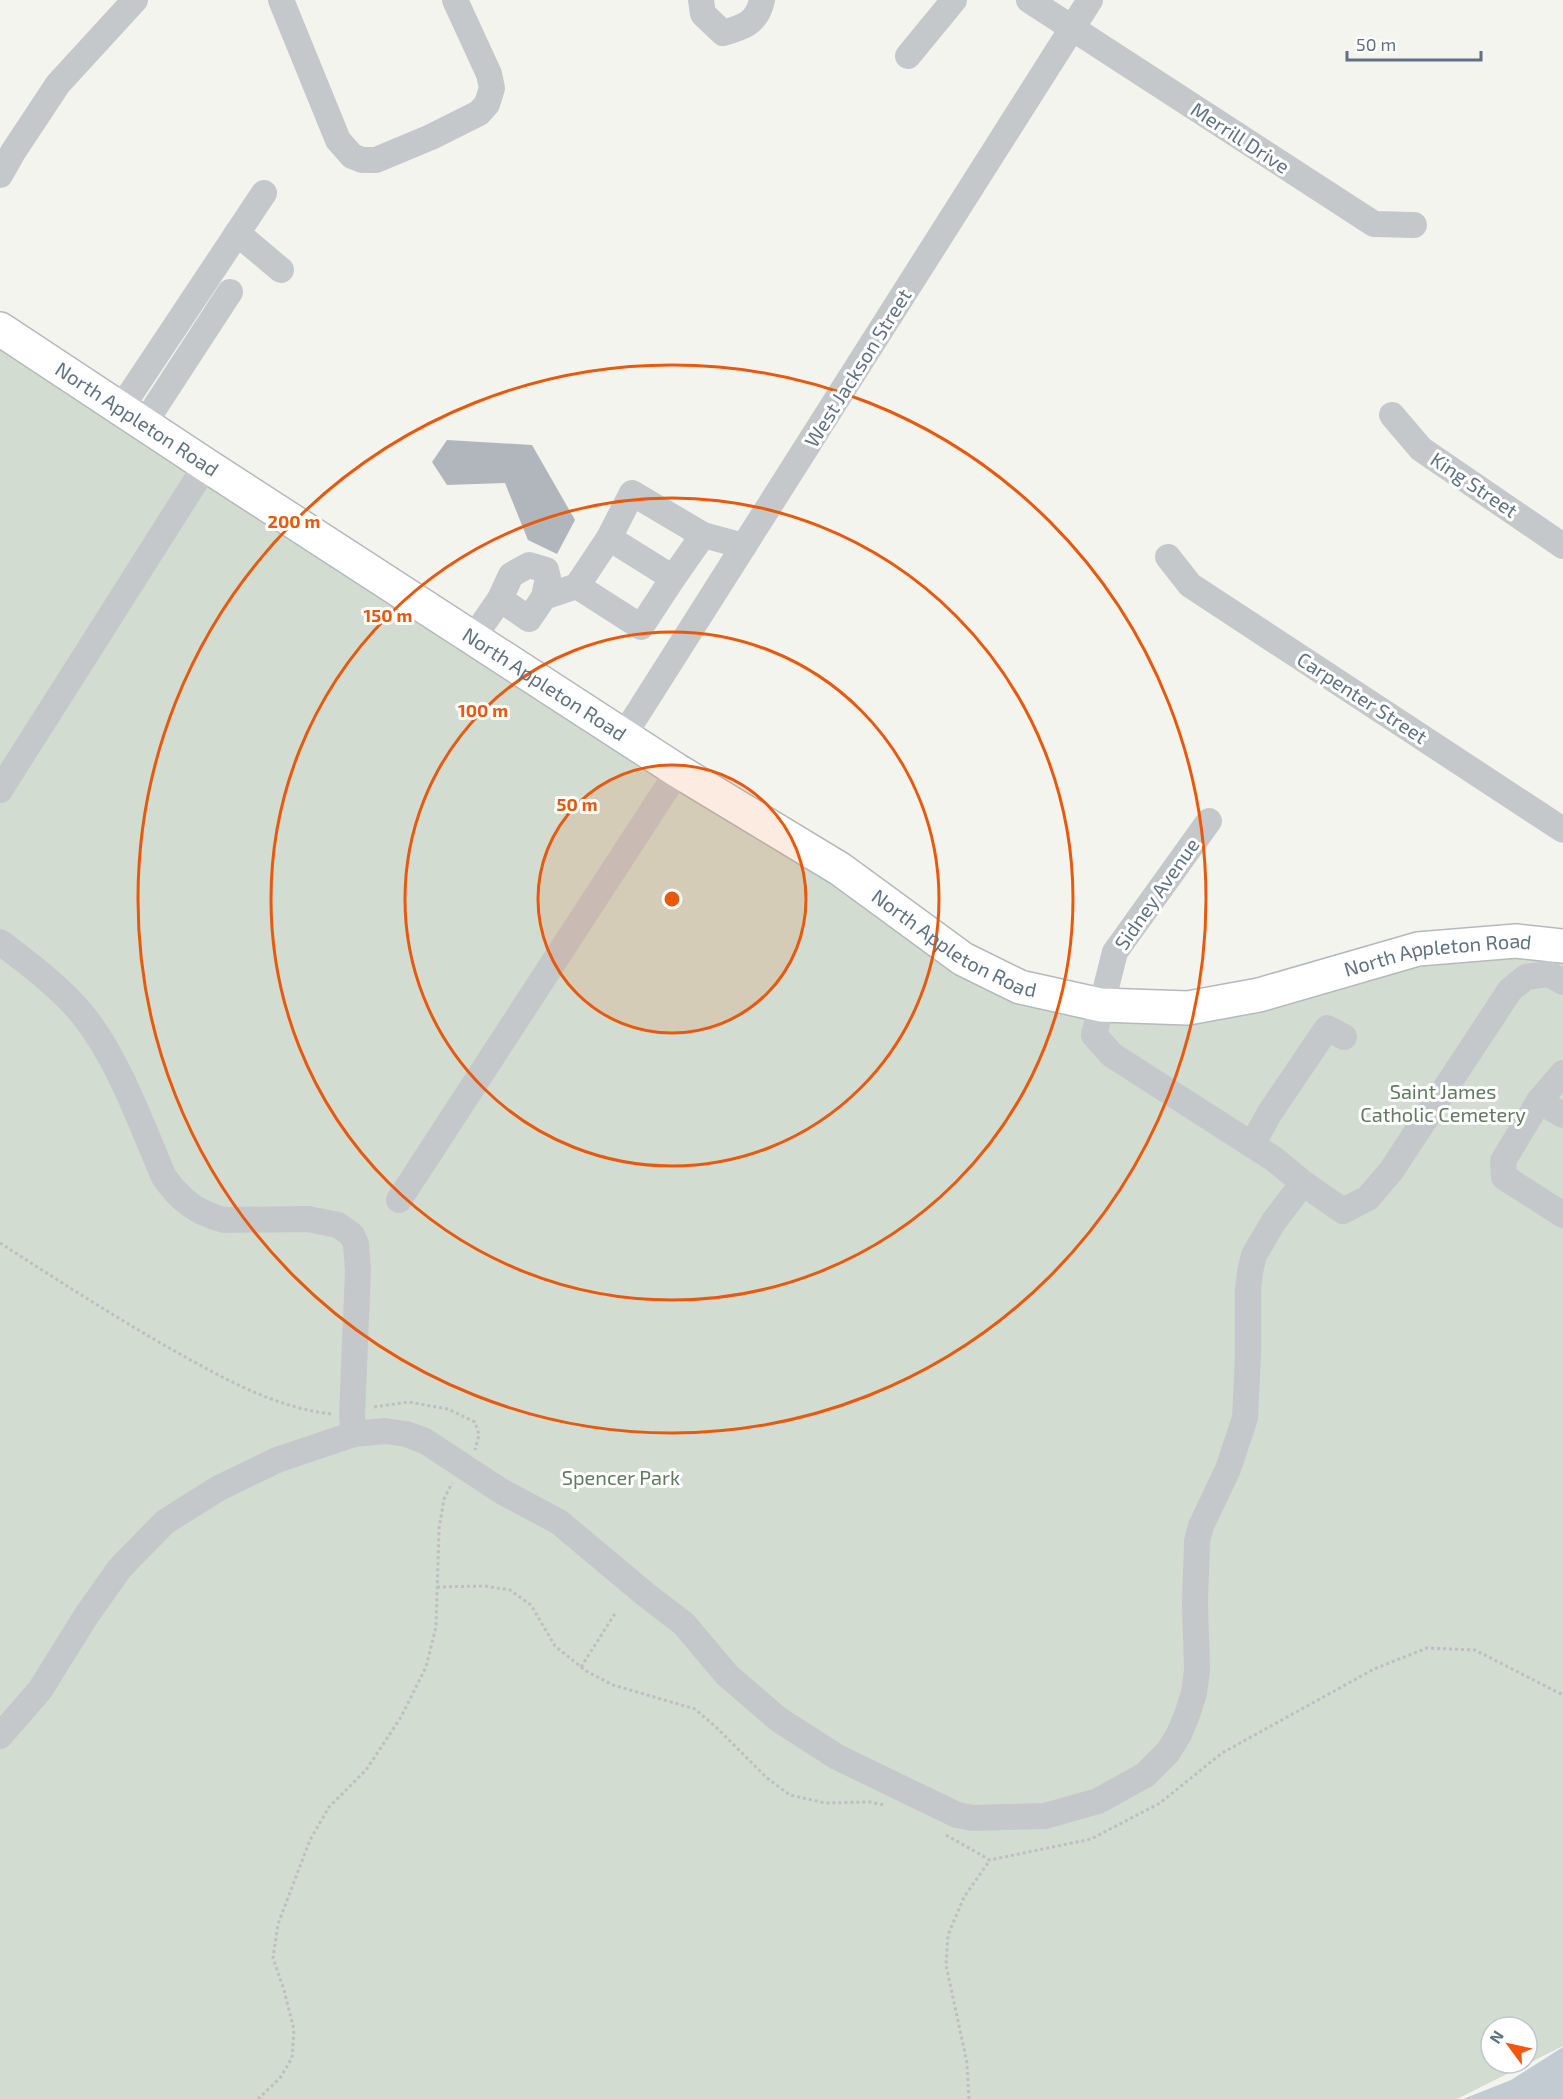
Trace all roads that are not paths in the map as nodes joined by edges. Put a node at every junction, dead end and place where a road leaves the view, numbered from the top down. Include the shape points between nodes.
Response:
1 (135, 0) edge
2 (281, 0) edge
3 (455, 0) edge
4 (701, 0) edge
5 (762, 0) edge
6 (954, 0) edge
7 (1029, 0) edge
8 (1090, 0) edge
9 (1072, 30) junction
10 (908, 56) dead end
11 (0, 175) edge
12 (264, 193) dead end
13 (1414, 225) dead end
14 (237, 233) junction
15 (281, 270) dead end
16 (230, 292) dead end
17 (0, 329) edge
18 (1392, 415) dead end
19 (132, 416) junction
20 (206, 465) junction
21 (703, 535) junction
22 (609, 538) junction
23 (744, 546) junction
24 (1563, 546) edge
25 (1168, 557) dead end
26 (673, 578) junction
27 (577, 586) junction
28 (544, 597) junction
29 (500, 599) junction
30 (473, 638) junction
31 (624, 735) junction
32 (678, 771) junction
33 (0, 790) edge
34 (1209, 821) dead end
35 (1563, 830) edge
36 (0, 942) edge
37 (1563, 946) edge
38 (1563, 982) edge
39 (1101, 1005) junction
40 (1344, 1037) dead end
41 (1563, 1072) edge
42 (1539, 1101) junction
43 (1563, 1115) edge
44 (1252, 1145) junction
45 (1303, 1183) junction
46 (399, 1200) dead end
47 (1563, 1215) edge
48 (353, 1425) junction
49 (0, 1736) edge

1 - 11 street via 58,84
2 - 3 street via 338,140 347,152 362,160 376,160 431,137 479,113 487,104 492,88 489,74
4 - 5 street via 703,14 723,33 753,21
6 - 10 street
7 - 9 street, Merrill Drive
8 - 9 street, West Jackson Street
9 - 13 street, Merrill Drive via 1374,224
9 - 23 street, West Jackson Street
12 - 14 street
14 - 15 street
14 - 19 street
16 - 19 street
17 - 19 main road, North Appleton Road
18 - 24 street, King Street via 1421,449
19 - 20 main road, North Appleton Road
20 - 30 main road, North Appleton Road
20 - 33 street
21 - 22 street via 632,493
21 - 23 street
21 - 26 street
22 - 26 street
22 - 27 street
23 - 31 street, West Jackson Street
25 - 35 street, Carpenter Street via 1190,585
26 - 27 street via 640,627
27 - 28 street
28 - 29 street via 529,619
28 - 29 street via 546,570 529,565 512,575
29 - 30 street
30 - 31 main road, North Appleton Road
31 - 32 main road, North Appleton Road
32 - 39 main road, North Appleton Road via 840,869 963,959 1020,987
32 - 46 street
34 - 39 street, Sidney Avenue via 1115,952
36 - 48 street via 40,973 83,1016 116,1066 164,1177 185,1202 224,1220 322,1220 352,1235 358,1271
37 - 39 main road, North Appleton Road via 1516,941 1418,949 1259,995 1188,1008
38 - 45 street via 1550,974 1526,977 1510,990 1368,1198 1343,1211
39 - 44 street via 1094,1035 1112,1055
40 - 44 street via 1327,1028
41 - 42 street
42 - 43 street
42 - 47 street via 1503,1161 1504,1177
44 - 45 street
45 - 48 street via 1274,1221 1254,1255 1250,1272 1245,1418 1197,1541 1197,1670 1187,1715 1168,1752 1145,1775 1098,1801 1045,1816 957,1815 837,1757 778,1719 727,1675 684,1624 559,1522 501,1491 425,1441
48 - 49 street via 219,1488 165,1522 120,1568 40,1689

